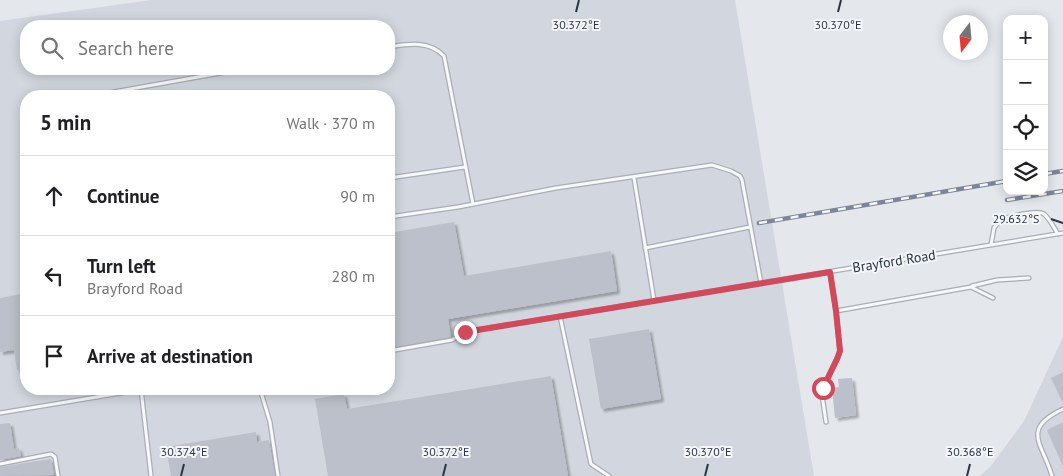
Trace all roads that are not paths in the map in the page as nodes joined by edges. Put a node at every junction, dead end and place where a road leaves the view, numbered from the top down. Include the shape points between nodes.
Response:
1 (395, 47) edge
2 (209, 75) edge
3 (124, 90) edge
4 (465, 166) junction
5 (395, 177) edge
6 (634, 178) junction
7 (473, 204) junction
8 (395, 216) edge
9 (750, 227) junction
10 (1063, 233) edge
11 (1058, 234) junction
12 (991, 245) junction
13 (645, 248) junction
14 (830, 272) junction
15 (1029, 278) dead end
16 (761, 283) junction
17 (971, 287) junction
18 (992, 298) dead end
19 (654, 300) junction
20 (836, 311) junction
21 (560, 316) junction
22 (395, 350) edge
23 (107, 395) edge
24 (144, 395) edge
25 (262, 395) edge
26 (1063, 410) edge
27 (0, 413) edge
28 (826, 422) dead end
29 (0, 464) edge
30 (58, 476) edge
31 (151, 476) edge
32 (278, 476) edge
33 (609, 476) edge
34 (1052, 476) edge

1 - 4 lane via 418,44 444,56
2 - 3 lane
4 - 5 lane
4 - 7 lane
6 - 7 lane via 556,188
6 - 9 lane via 712,165 726,168 742,180
6 - 13 lane
7 - 8 lane
9 - 13 lane
9 - 16 lane
10 - 11 lane, Brayford Road
11 - 12 lane, Brayford Road
11 - 12 lane via 1046,216 1034,212 1000,220 994,228
12 - 14 lane, Brayford Road
13 - 19 lane
14 - 16 lane, Brayford Road
14 - 20 lane
15 - 17 lane via 1010,278
16 - 19 lane, Brayford Road
17 - 18 lane
17 - 20 lane
19 - 21 lane, Brayford Road
20 - 28 lane via 840,351 825,381 822,395
21 - 22 lane, Brayford Road via 465,332 452,340
21 - 33 lane via 591,464
23 - 27 lane
24 - 31 lane
25 - 32 lane via 270,422
26 - 34 lane via 1043,421 1038,429 1040,447
29 - 30 lane via 50,454 55,457

